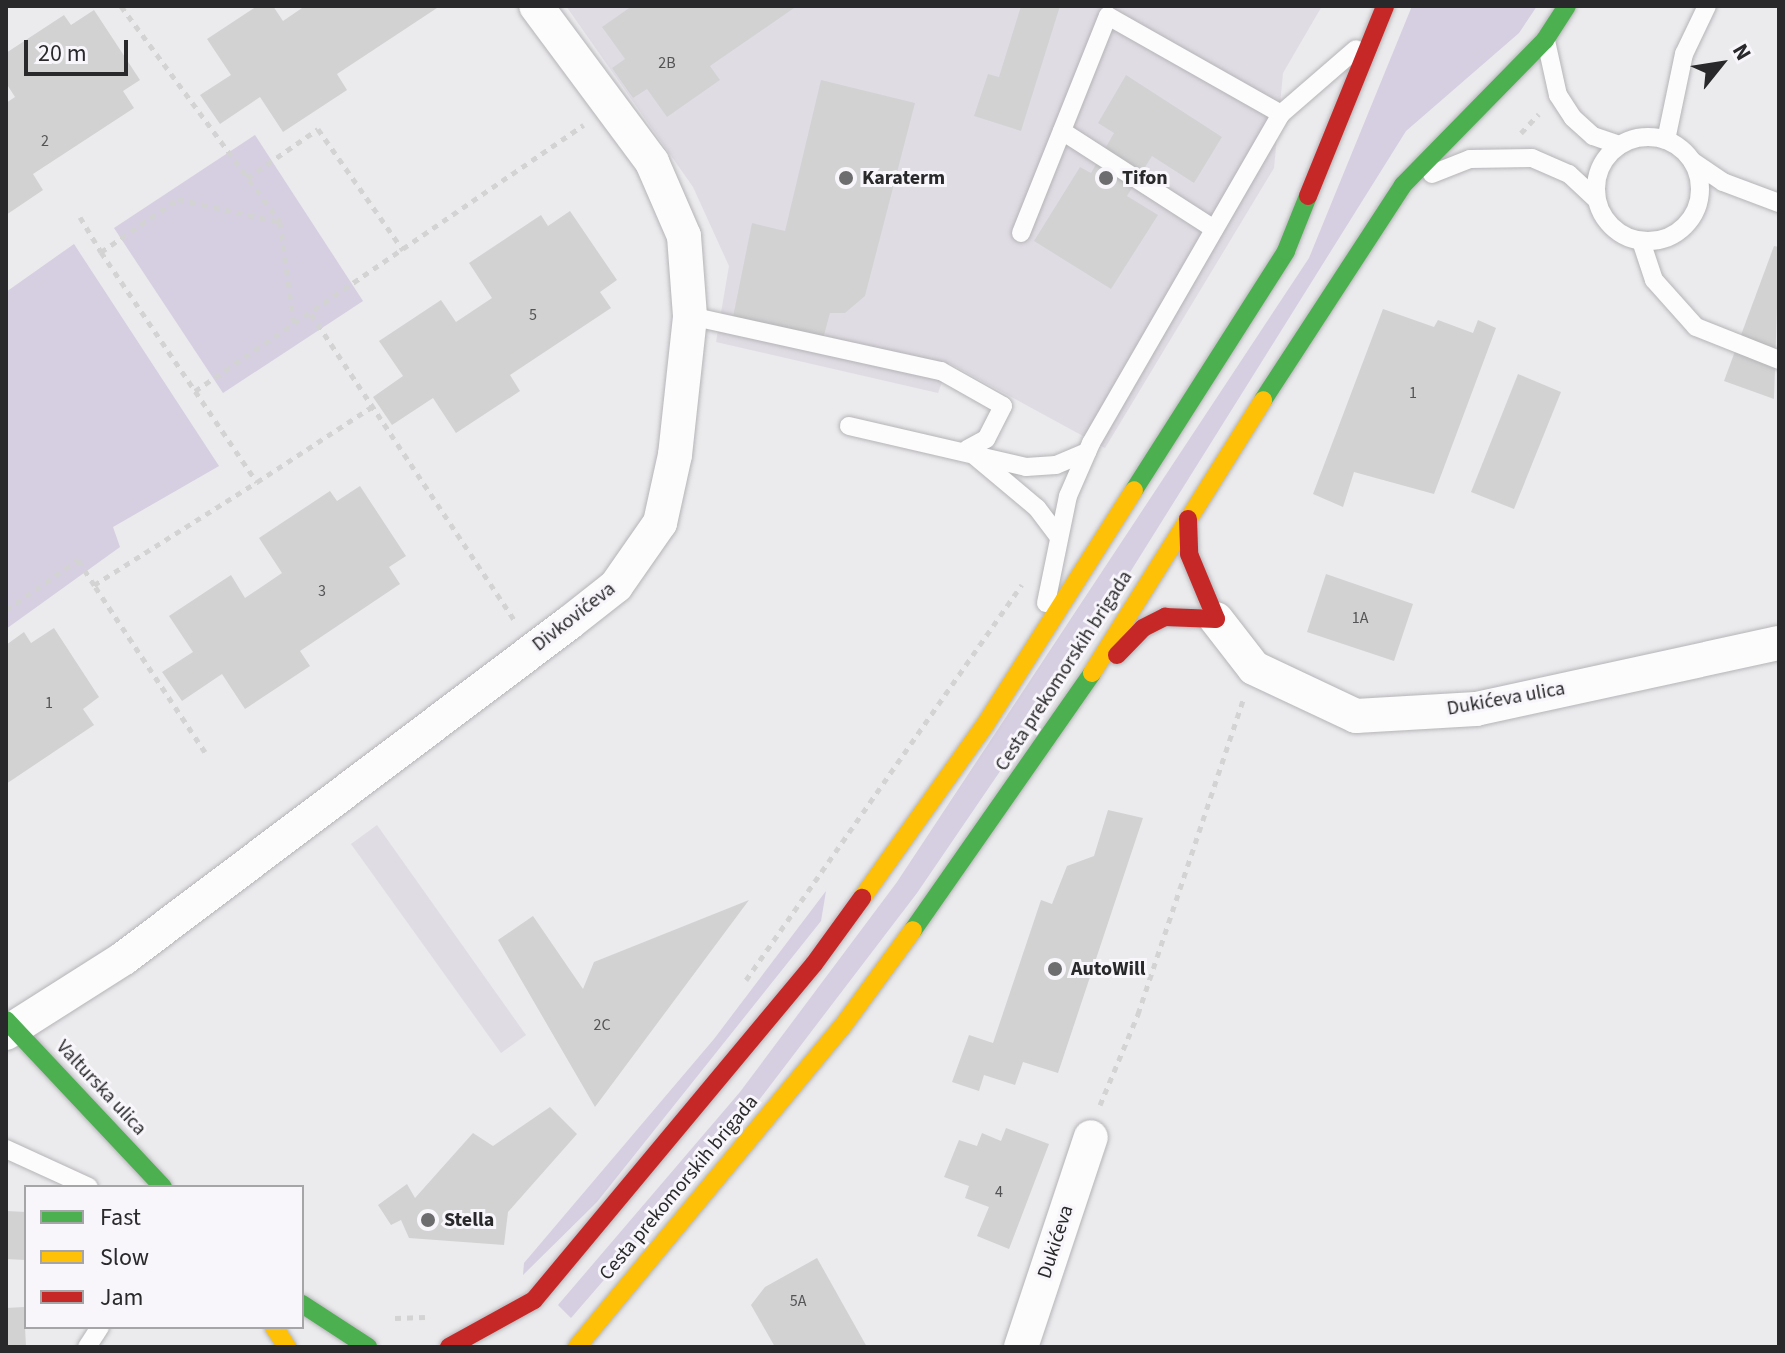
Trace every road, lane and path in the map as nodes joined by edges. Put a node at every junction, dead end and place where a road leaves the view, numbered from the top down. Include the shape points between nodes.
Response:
1 (121, 6) edge
2 (536, 6) edge
3 (1385, 6) edge
4 (1567, 6) edge
5 (1707, 6) edge
6 (1371, 37) junction
7 (1545, 40) junction
8 (611, 107) junction
9 (1281, 114) junction
10 (1062, 131) junction
11 (1666, 140) junction
12 (1619, 145) junction
13 (1691, 159) junction
14 (247, 178) junction
15 (1403, 185) junction
16 (1597, 200) junction
17 (1779, 203) edge
18 (80, 217) dead end
19 (280, 222) junction
20 (1214, 229) junction
21 (1021, 233) dead end
22 (1641, 241) junction
23 (403, 250) junction
24 (101, 252) junction
25 (311, 314) junction
26 (690, 316) junction
27 (294, 326) junction
28 (1779, 360) edge
29 (195, 391) junction
30 (373, 406) junction
31 (849, 426) dead end
32 (967, 449) junction
33 (1087, 452) junction
34 (257, 482) junction
35 (1188, 519) junction
36 (1059, 537) junction
37 (1026, 578) dead end
38 (94, 585) junction
39 (6, 610) edge
40 (1216, 619) junction
41 (1038, 643) junction
42 (1779, 643) edge
43 (533, 650) junction
44 (1254, 668) junction
45 (1077, 696) junction
46 (205, 752) dead end
47 (737, 991) dead end
48 (9, 1027) edge
49 (1091, 1137) joint
50 (6, 1149) edge
51 (85, 1185) edge
52 (161, 1185) edge
53 (304, 1305) edge
54 (440, 1316) dead end
55 (384, 1317) dead end
56 (99, 1329) edge
57 (275, 1329) edge
58 (87, 1347) edge
59 (287, 1347) edge
60 (368, 1347) edge
61 (449, 1347) edge
62 (577, 1347) edge
63 (1021, 1347) edge

1 - 14 path
2 - 8 street, Divkovićeva
3 - 6 main road, Cesta prekomorskih brigada
4 - 7 main road, Cesta prekomorskih brigada
5 - 11 lane via 1684,54
6 - 9 lane
6 - 41 main road, Cesta prekomorskih brigada via 1286,251
7 - 12 lane via 1558,95 1573,118 1593,136
7 - 15 main road, Cesta prekomorskih brigada
8 - 23 path
8 - 26 street, Divkovićeva via 652,162 684,236
9 - 10 lane via 1108,16
9 - 20 lane
10 - 20 lane
10 - 21 lane
11 - 12 lane via 1650,137
11 - 13 lane
12 - 16 lane via 1599,169
13 - 17 lane via 1723,182
13 - 22 lane via 1700,193 1696,210 1673,235
14 - 19 path
14 - 23 path via 318,129
15 - 16 lane via 1470,159 1503,154 1532,158 1569,174
15 - 35 main road, Cesta prekomorskih brigada via 1341,273
16 - 22 lane via 1612,228
18 - 24 path
19 - 24 path via 178,199
19 - 27 path
20 - 33 lane
22 - 28 lane via 1654,280 1696,327
23 - 25 path
24 - 29 path
25 - 27 path
25 - 30 path
26 - 32 lane via 941,371 1003,406 986,439
26 - 43 street, Divkovićeva via 675,455 660,523 616,586
27 - 29 path
29 - 34 path
30 - 34 path
30 - 43 path
31 - 32 lane
32 - 33 lane via 1026,467 1056,465
32 - 36 lane via 1037,508
33 - 36 lane
34 - 38 path
35 - 40 main road via 1189,554
35 - 45 main road, Cesta prekomorskih brigada
36 - 41 lane
37 - 47 path
38 - 39 path via 78,560
38 - 46 path
40 - 44 street, Dukićeva ulica
40 - 45 main road via 1165,617 1143,628
41 - 61 main road, Cesta prekomorskih brigada via 871,887 724,1081 534,1300
42 - 44 street, Dukićeva ulica via 1476,709 1356,716
43 - 48 street, Divkovićeva via 124,958
44 - 49 path
45 - 62 main road, Cesta prekomorskih brigada via 842,1027
48 - 52 main road, Valturska ulica
49 - 63 street, Dukićeva
50 - 51 lane
53 - 60 main road
54 - 55 path
56 - 58 lane
57 - 59 main road

